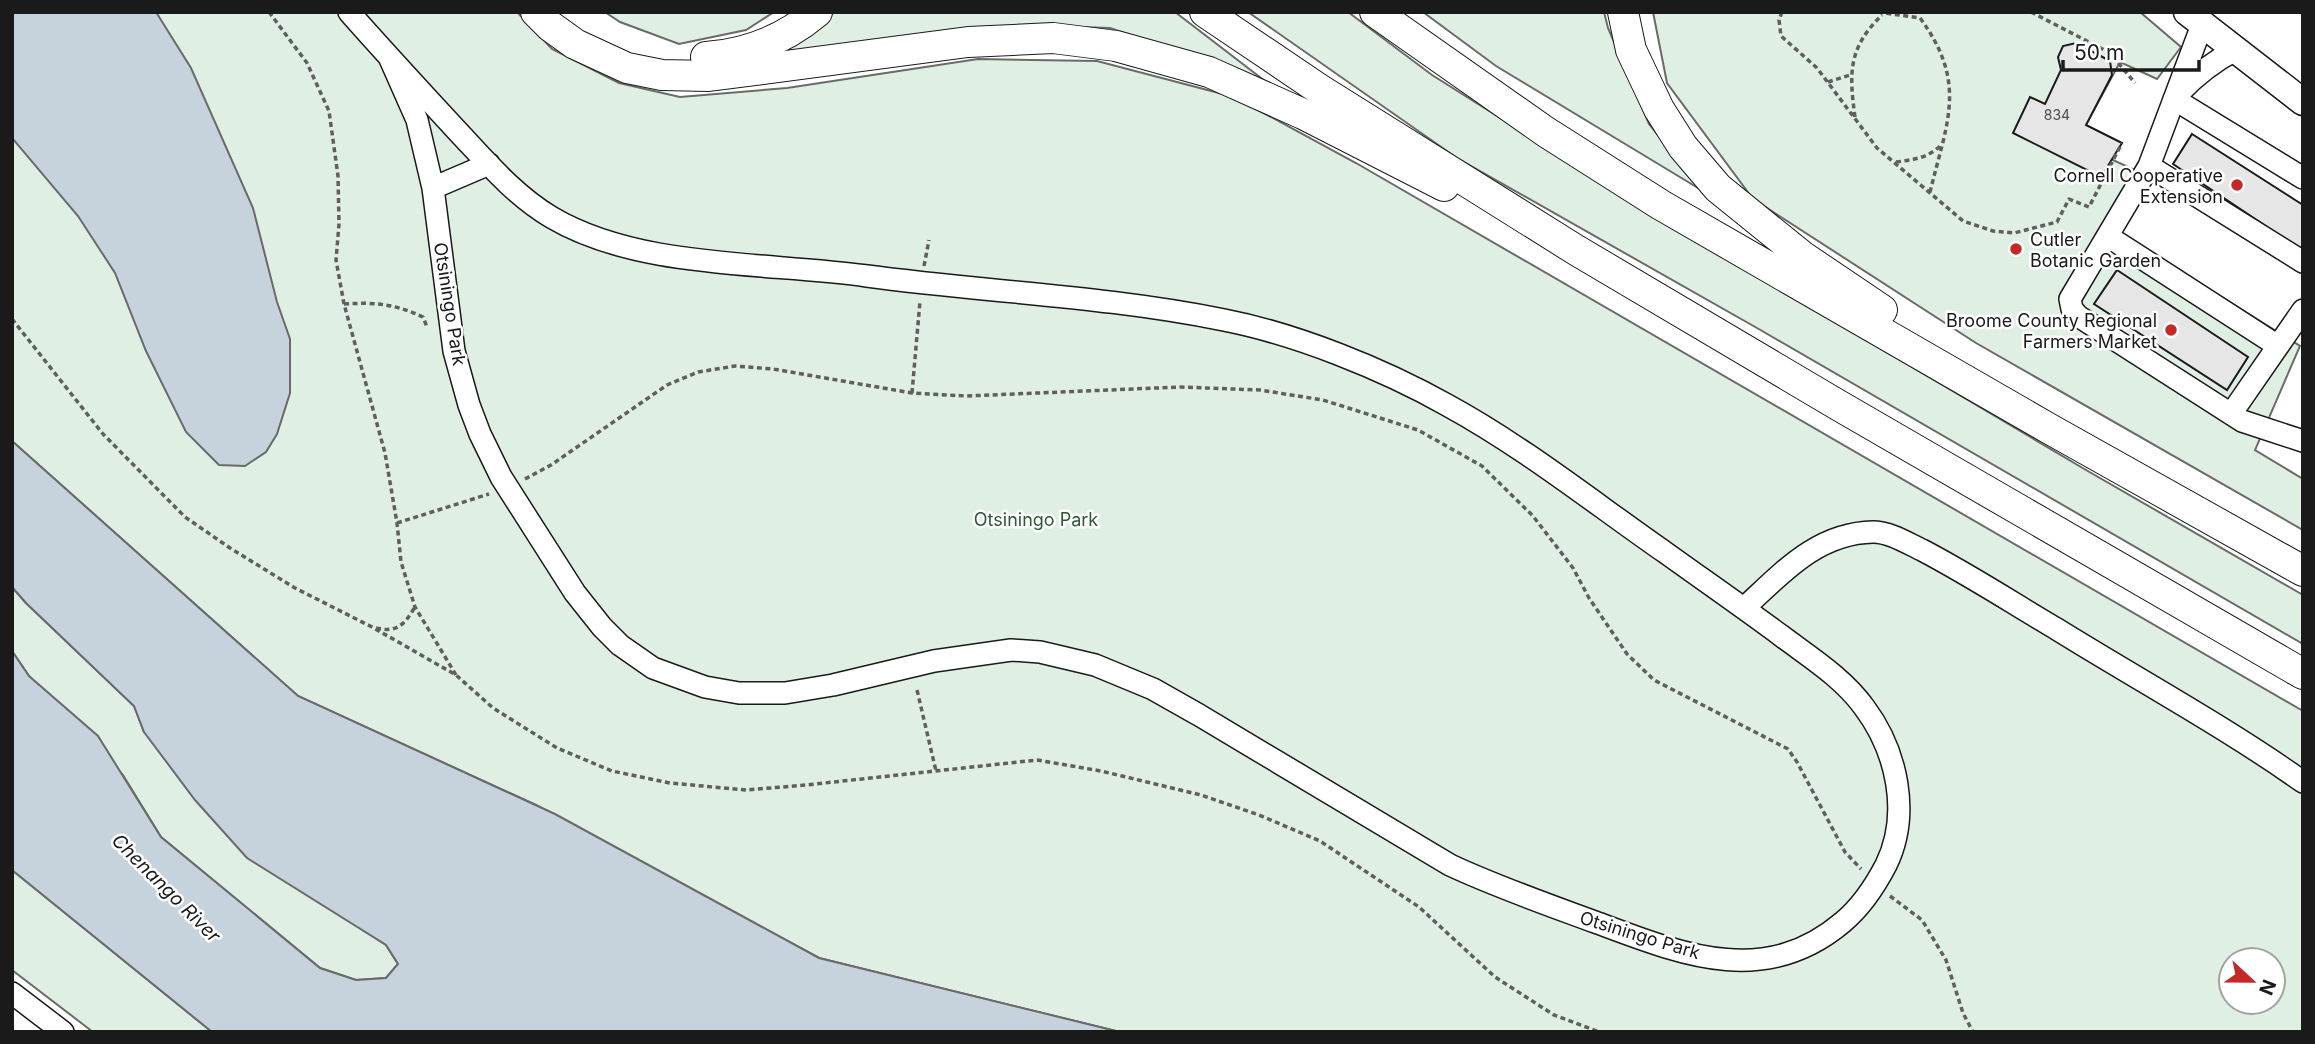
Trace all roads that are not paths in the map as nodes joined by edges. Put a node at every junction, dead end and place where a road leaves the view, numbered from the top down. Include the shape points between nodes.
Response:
1 (349, 12) edge
2 (536, 12) edge
3 (565, 12) edge
4 (817, 12) edge
5 (1205, 12) edge
6 (1375, 12) edge
7 (1623, 12) edge
8 (2195, 19) edge
9 (2235, 50) junction
10 (390, 59) junction
11 (2174, 99) junction
12 (2303, 102) edge
13 (489, 164) junction
14 (2150, 166) junction
15 (2303, 178) edge
16 (433, 187) junction
17 (2109, 237) junction
18 (1577, 250) junction
19 (2303, 262) edge
20 (2303, 310) edge
21 (2278, 345) junction
22 (2231, 414) junction
23 (2048, 428) junction
24 (2303, 441) edge
25 (2303, 571) edge
26 (1744, 608) junction
27 (2303, 674) edge
28 (2295, 777) edge
29 (2303, 792) edge
30 (12, 993) edge
31 (62, 1032) edge

1 - 10 street, Otsiningo Park
2 - 18 highway via 575,44 627,68 663,75 709,76 968,42 1053,38 1116,46 1209,72
3 - 4 highway via 639,52 686,58 737,52 776,40
5 - 18 highway
6 - 23 highway via 1546,132 1661,205
7 - 23 highway via 1631,50 1659,109 1718,188 1802,256 1958,359
8 - 9 main road
8 - 11 street
9 - 11 street via 2212,62
9 - 12 main road
10 - 13 street, Otsiningo Park
10 - 16 street, Otsiningo Park via 417,120
11 - 14 street
11 - 15 street
13 - 16 street
13 - 26 street, Otsiningo Park via 551,217 605,241 660,255 1138,306 1225,320 1346,358 1391,376 1498,435
14 - 17 street
14 - 19 street
16 - 26 street, Otsiningo Park via 454,351 480,434 508,488 602,627 653,668 705,687 785,693 934,661 1012,650 1095,665 1153,689 1488,883 1691,954 1758,961 1822,939 1856,911 1891,855 1899,807 1895,770 1877,724 1855,695
17 - 21 street
17 - 22 street via 2070,299 2071,309
18 - 27 highway
20 - 21 street
21 - 22 street
22 - 24 street
23 - 25 highway
26 - 28 street via 1813,548 1840,536 1874,532 1895,537 1949,564
28 - 29 street
30 - 31 street

